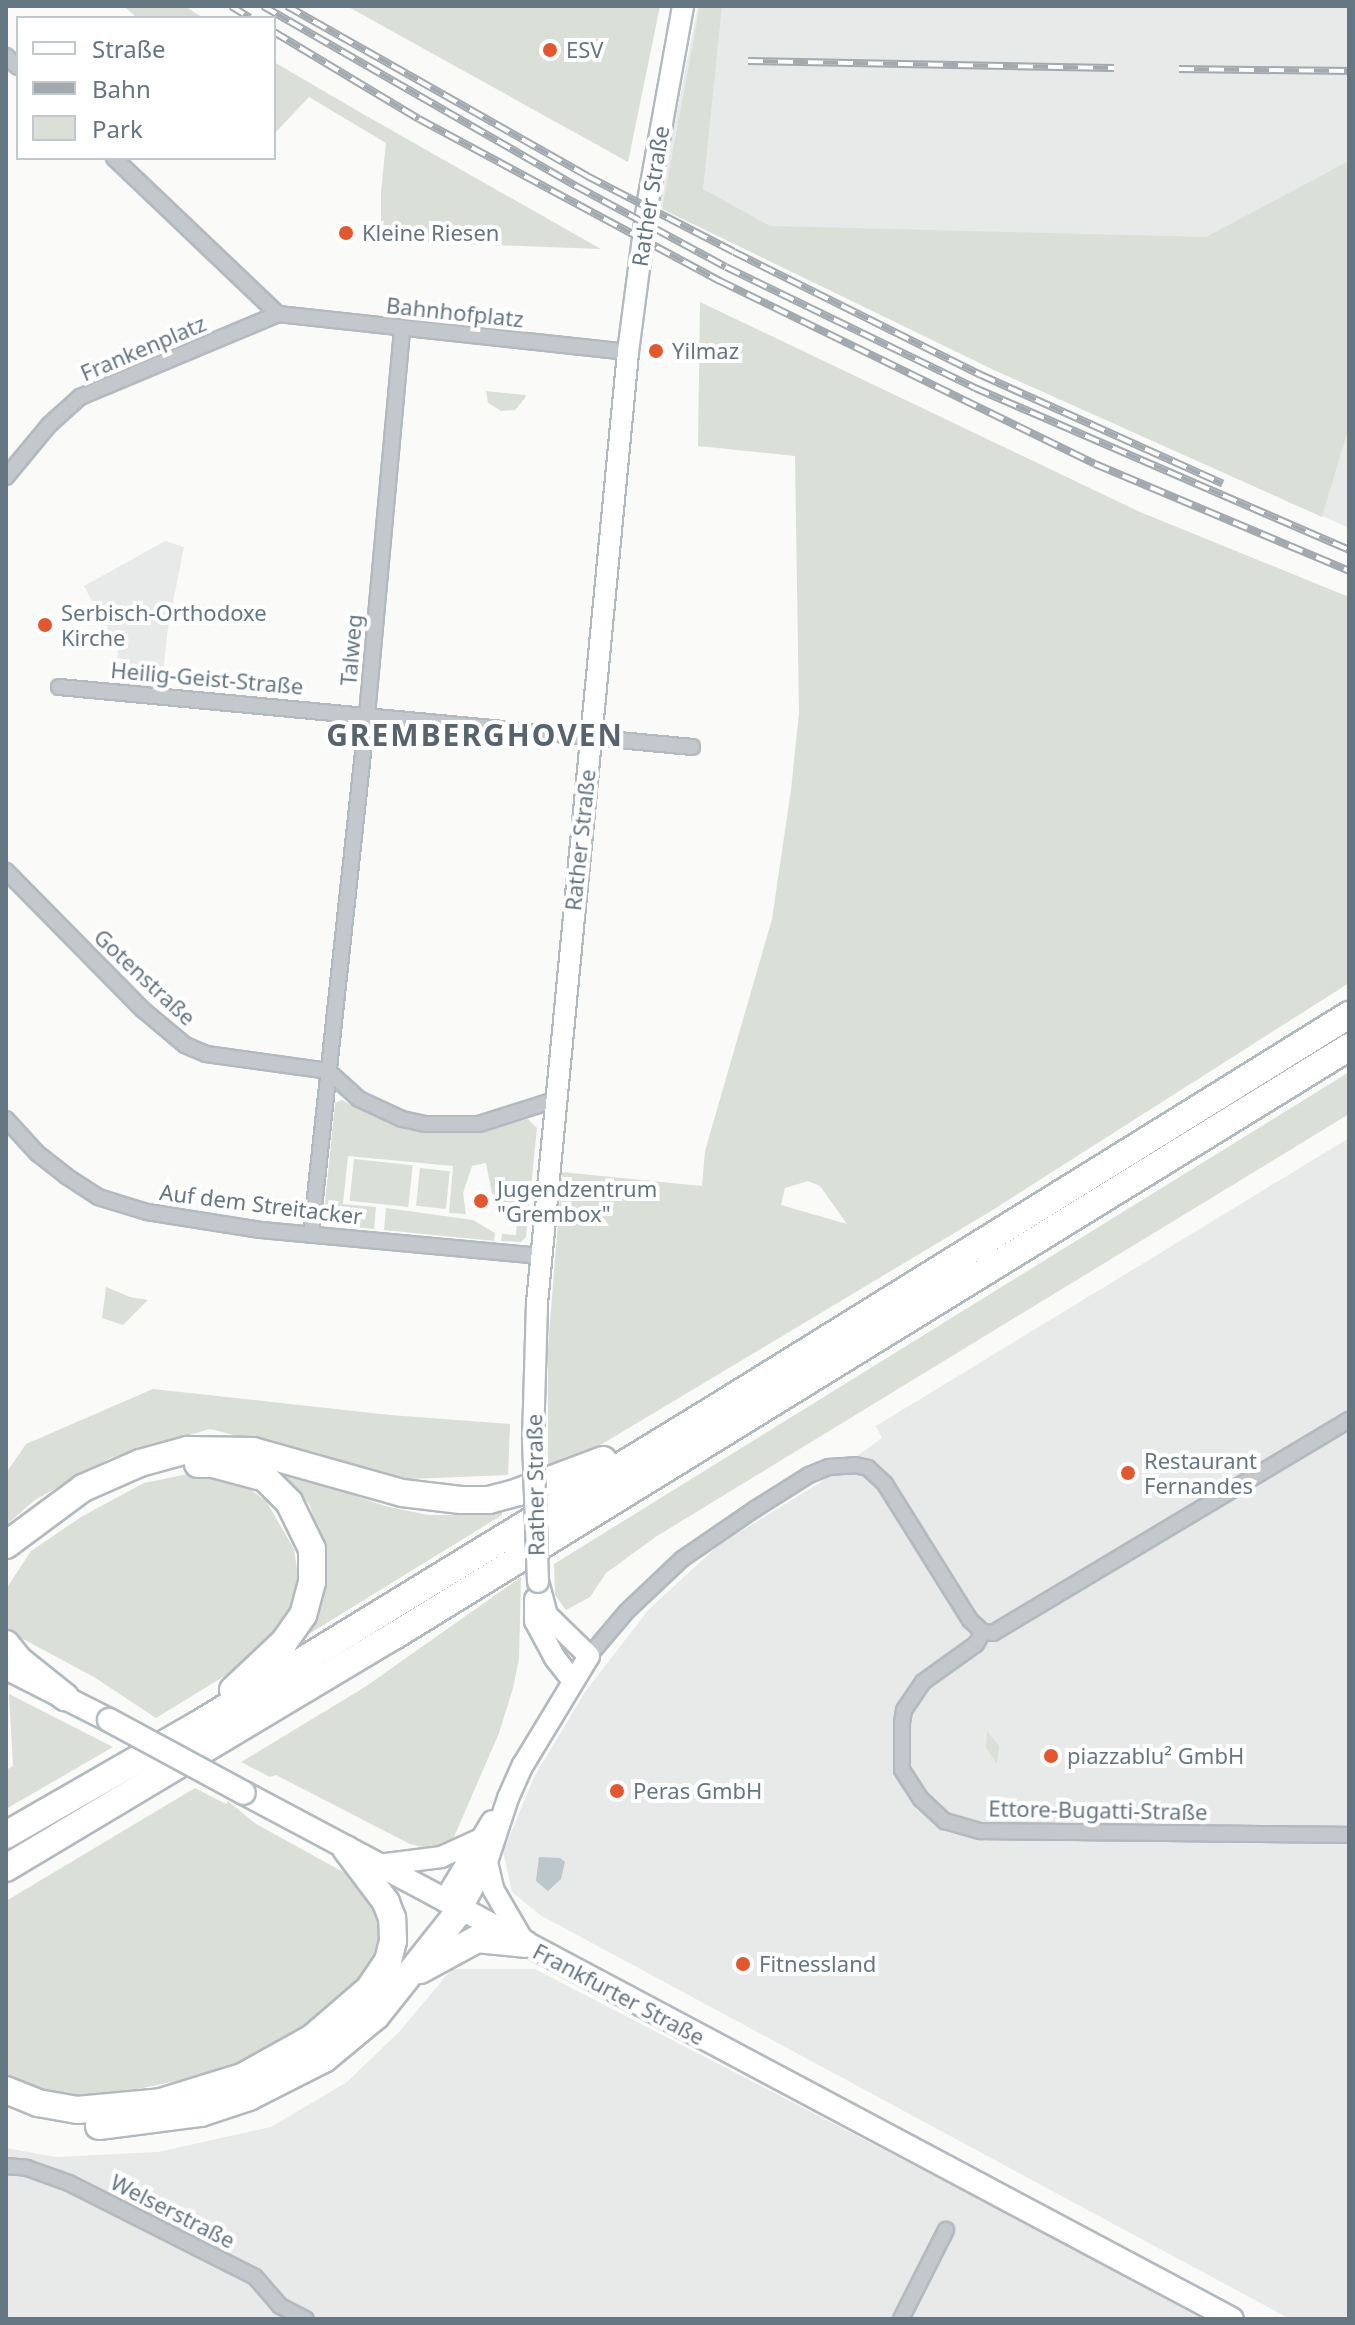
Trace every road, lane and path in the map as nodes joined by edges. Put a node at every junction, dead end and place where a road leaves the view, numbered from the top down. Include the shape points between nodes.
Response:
1 (683, 6) edge
2 (116, 160) edge
3 (278, 314) junction
4 (402, 328) junction
5 (628, 352) junction
6 (6, 477) edge
7 (59, 687) dead end
8 (367, 715) junction
9 (590, 738) junction
10 (692, 747) dead end
11 (6, 871) edge
12 (1349, 1015) edge
13 (1349, 1047) edge
14 (328, 1071) junction
15 (558, 1099) junction
16 (6, 1120) edge
17 (311, 1235) junction
18 (541, 1256) junction
19 (711, 1411) junction
20 (1349, 1420) edge
21 (6, 1545) edge
22 (6, 1564) edge
23 (538, 1606) junction
24 (983, 1632) junction
25 (6, 1644) edge
26 (589, 1656) junction
27 (6, 1668) edge
28 (572, 1680) junction
29 (65, 1697) junction
30 (199, 1724) junction
31 (508, 1798) junction
32 (105, 1812) junction
33 (6, 1835) edge
34 (1349, 1835) edge
35 (481, 1839) junction
36 (346, 1849) junction
37 (487, 1862) junction
38 (378, 1865) junction
39 (6, 1868) edge
40 (6, 1886) edge
41 (453, 1905) junction
42 (525, 1944) junction
43 (392, 1979) junction
44 (6, 2090) edge
45 (6, 2107) edge
46 (6, 2166) edge
47 (946, 2230) dead end
48 (306, 2319) edge
49 (901, 2319) edge
50 (1232, 2319) edge

1 - 5 street, Rather Straße
2 - 3 street
3 - 4 street, Bahnhofplatz
3 - 6 street, Frankenplatz via 80,397
4 - 5 street, Bahnhofplatz
4 - 8 street, Talweg
5 - 9 street, Rather Straße
7 - 8 street, Heilig-Geist-Straße
8 - 9 street, Heilig-Geist-Straße
8 - 14 street, Talweg
9 - 10 street, Heilig-Geist-Straße
9 - 15 street, Rather Straße
11 - 14 street, Gotenstraße via 142,1009 185,1045 206,1054
12 - 19 highway
13 - 32 highway
14 - 15 street via 359,1099 425,1124 479,1124
14 - 17 street, Talweg
15 - 18 street, Rather Straße
16 - 17 street, Auf dem Streitacker via 37,1153 98,1197 193,1222
17 - 18 street, Auf dem Streitacker
18 - 23 street, Rather Straße, bridge via 533,1439
19 - 21 highway via 553,1481 489,1500 402,1493 253,1451 187,1450 83,1488
19 - 30 highway
20 - 24 street, Ettore-Bugatti-Straße via 1011,1624
22 - 30 highway via 65,1513 144,1474 213,1464 265,1478 289,1502 312,1549 312,1582 303,1615 284,1642
23 - 26 street
23 - 28 street via 544,1639
24 - 26 street via 970,1620 885,1484 868,1468 855,1465 809,1475 682,1559
24 - 34 street, Ettore-Bugatti-Straße via 976,1644 923,1682 904,1710 902,1770 921,1799 945,1821 981,1831
25 - 29 highway
26 - 28 street
27 - 29 main road, Frankfurter Straße
28 - 31 street
29 - 36 main road, Frankfurter Straße, bridge
30 - 33 highway
31 - 35 street
31 - 37 street
32 - 39 highway
32 - 40 highway
35 - 38 street via 441,1857
35 - 41 street
36 - 38 main road, Frankfurter Straße
36 - 43 highway via 392,1918
37 - 41 street
37 - 42 street via 493,1889
38 - 41 main road, Frankfurter Straße
41 - 42 main road, Frankfurter Straße
41 - 43 highway
42 - 43 highway via 477,1939
42 - 50 main road, Frankfurter Straße
43 - 44 highway via 312,2038 242,2077 202,2092 161,2102 77,2110
43 - 45 highway via 376,2016 324,2059 249,2097 201,2113 99,2126 55,2122
46 - 48 street, Welserstraße via 69,2183 112,2204 255,2277 280,2306
47 - 49 street

